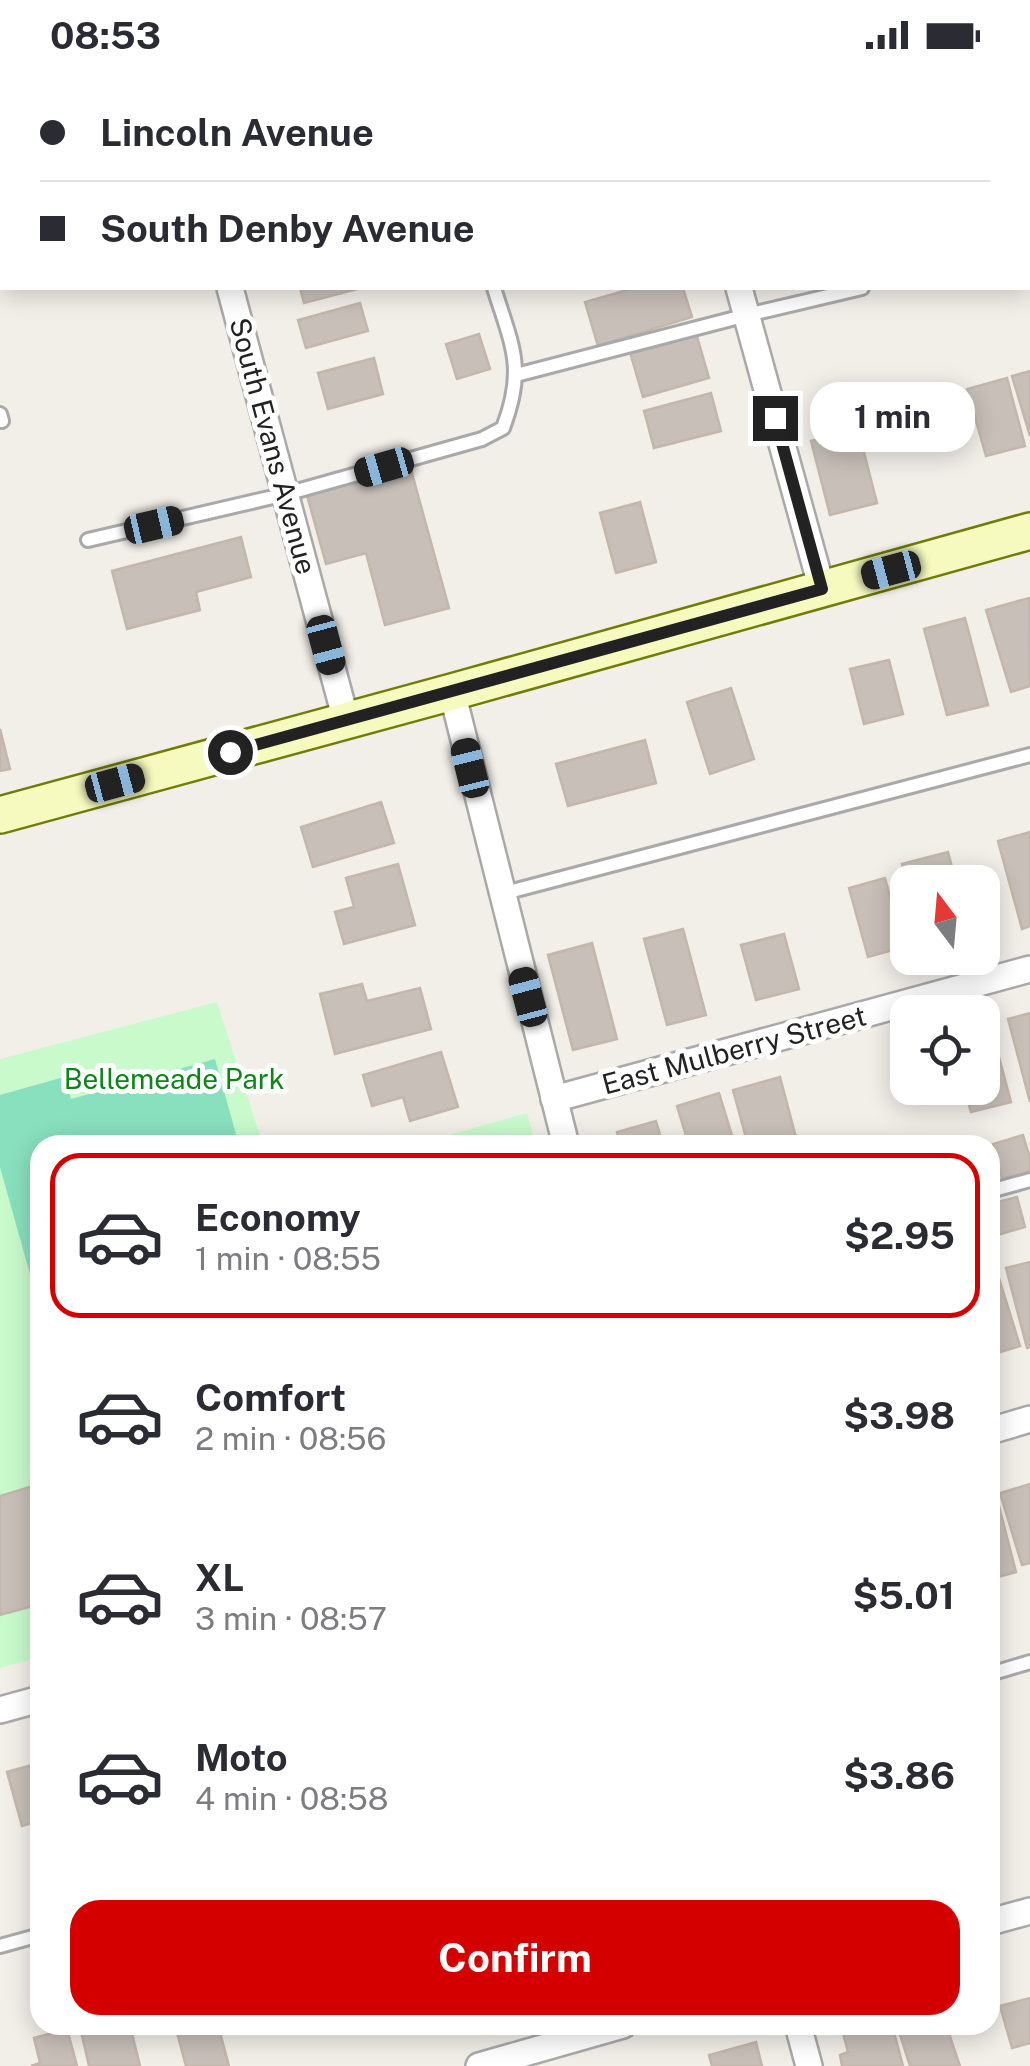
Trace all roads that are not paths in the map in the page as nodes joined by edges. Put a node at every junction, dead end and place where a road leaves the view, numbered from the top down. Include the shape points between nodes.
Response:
1 (231, 290) edge
2 (495, 290) edge
3 (740, 290) edge
4 (853, 290) edge
5 (746, 314) junction
6 (516, 375) junction
7 (286, 494) junction
8 (1030, 531) edge
9 (88, 540) dead end
10 (822, 589) junction
11 (452, 692) junction
12 (346, 720) junction
13 (1030, 756) edge
14 (0, 815) edge
15 (501, 894) junction
16 (1030, 969) edge
17 (554, 1099) junction
18 (563, 1135) edge
19 (1030, 1180) edge
20 (1000, 1188) edge
21 (1030, 1420) edge
22 (1000, 1428) edge
23 (1030, 1662) edge
24 (1000, 1671) edge
25 (30, 1701) edge
26 (0, 1710) edge
27 (1030, 1910) edge
28 (1000, 1919) edge
29 (30, 1938) edge
30 (0, 1946) edge
31 (588, 2035) edge
32 (801, 2035) edge
33 (480, 2066) edge
34 (809, 2066) edge

1 - 7 street, South Evans Avenue
2 - 6 lane
3 - 5 street
4 - 5 lane
5 - 6 lane
5 - 10 street
6 - 7 lane via 502,428 482,439
7 - 9 lane
7 - 12 street, South Evans Avenue
8 - 10 street
10 - 11 street
11 - 12 street
11 - 15 street
12 - 14 street
13 - 15 lane
15 - 17 street
16 - 17 street, East Mulberry Street
17 - 18 street
19 - 20 lane
21 - 22 street
23 - 24 lane
25 - 26 street
27 - 28 street
29 - 30 lane
31 - 33 street
32 - 34 street

